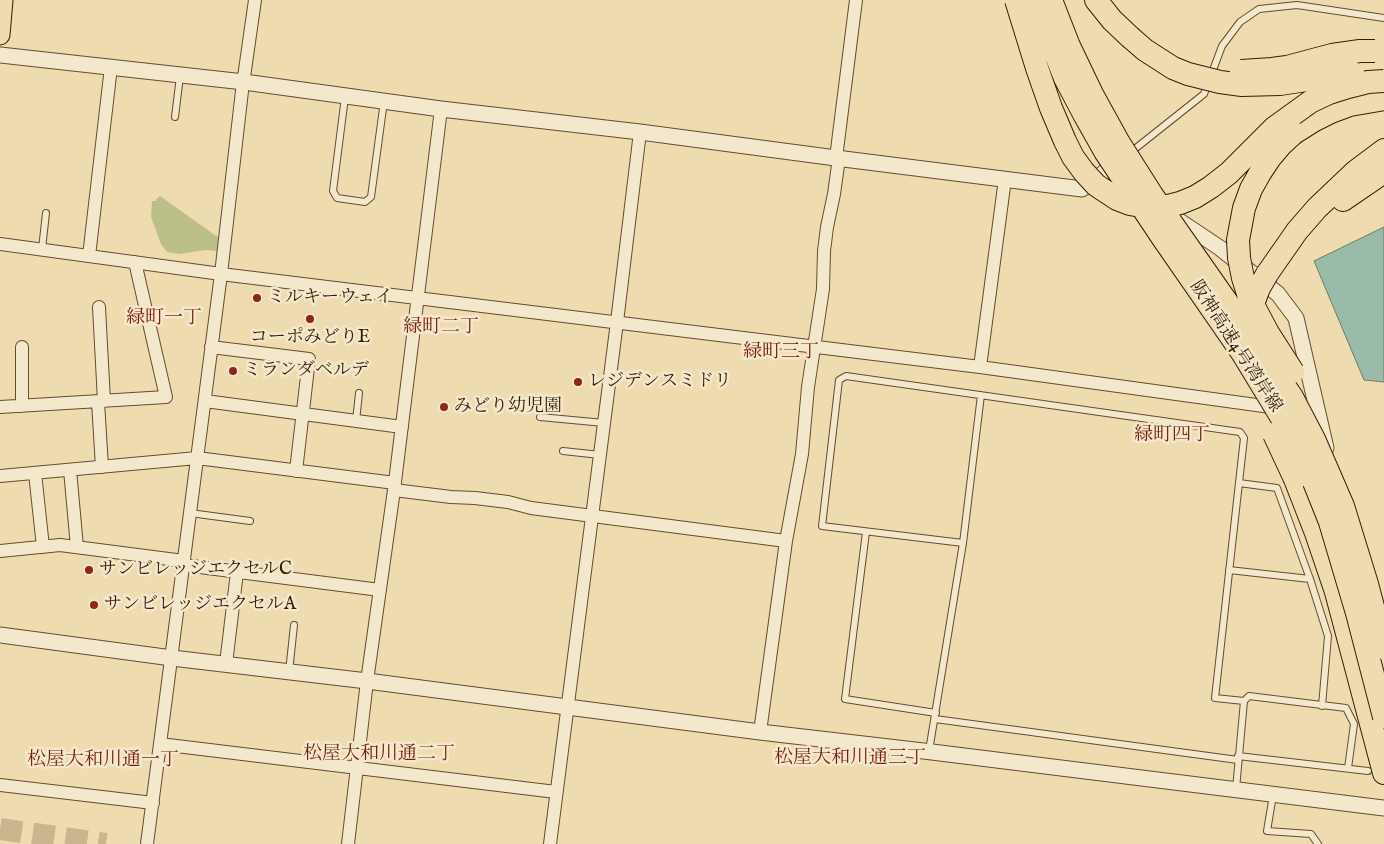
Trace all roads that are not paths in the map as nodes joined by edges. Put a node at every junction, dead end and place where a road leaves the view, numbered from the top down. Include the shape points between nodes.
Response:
1 (3, 0) edge
2 (255, 0) edge
3 (856, 0) edge
4 (1016, 0) edge
5 (1034, 0) edge
6 (1041, 0) edge
7 (1051, 0) edge
8 (1096, 0) edge
9 (1384, 18) edge
10 (0, 34) edge
11 (0, 54) edge
12 (1381, 57) edge
13 (111, 67) junction
14 (180, 74) junction
15 (1384, 81) edge
16 (244, 82) junction
17 (345, 96) junction
18 (1384, 99) edge
19 (384, 101) junction
20 (441, 109) junction
21 (175, 117) dead end
22 (640, 132) junction
23 (1384, 150) edge
24 (836, 158) junction
25 (1122, 160) junction
26 (1384, 172) edge
27 (1004, 179) junction
28 (46, 213) dead end
29 (0, 244) edge
30 (42, 249) junction
31 (89, 256) junction
32 (135, 262) junction
33 (221, 274) junction
34 (1267, 274) junction
35 (418, 298) junction
36 (99, 307) dead end
37 (618, 322) junction
38 (22, 347) dead end
39 (212, 347) junction
40 (814, 347) junction
41 (980, 367) junction
42 (359, 393) dead end
43 (981, 395) junction
44 (101, 402) junction
45 (204, 402) junction
46 (22, 406) junction
47 (0, 408) edge
48 (1318, 413) junction
49 (303, 414) junction
50 (540, 417) dead end
51 (356, 421) junction
52 (604, 423) junction
53 (402, 427) junction
54 (563, 451) dead end
55 (600, 455) junction
56 (197, 458) junction
57 (102, 467) junction
58 (70, 470) junction
59 (296, 471) junction
60 (35, 473) junction
61 (0, 476) edge
62 (1239, 483) junction
63 (394, 487) junction
64 (190, 513) junction
65 (592, 516) junction
66 (250, 522) dead end
67 (866, 532) junction
68 (786, 541) junction
69 (963, 543) junction
70 (43, 547) junction
71 (77, 547) junction
72 (0, 551) edge
73 (184, 563) junction
74 (1229, 570) junction
75 (237, 572) junction
76 (1310, 578) junction
77 (380, 590) junction
78 (1384, 600) edge
79 (294, 624) dead end
80 (0, 634) edge
81 (1384, 648) edge
82 (172, 658) junction
83 (226, 664) junction
84 (289, 672) junction
85 (1384, 680) edge
86 (367, 681) junction
87 (1244, 701) junction
88 (1322, 706) junction
89 (567, 707) junction
90 (935, 716) junction
91 (1384, 717) edge
92 (760, 732) junction
93 (160, 744) junction
94 (929, 751) junction
95 (1238, 758) junction
96 (357, 768) junction
97 (1348, 768) junction
98 (1376, 772) edge
99 (0, 785) edge
100 (1236, 790) junction
101 (556, 792) junction
102 (1273, 795) junction
103 (152, 803) junction
104 (1384, 808) edge
105 (147, 844) edge
106 (348, 844) edge
107 (550, 844) edge
108 (1318, 844) edge

1 - 10 main road
2 - 16 street
3 - 24 street
4 - 15 highway, bridge via 1036,68 1073,157 1096,185 1130,204 1164,206 1195,197 1229,173 1274,128 1310,102 1348,87
5 - 91 highway, 阪神高速4号湾岸線, bridge via 1066,78 1106,152 1243,354 1291,433 1330,522
6 - 25 street via 1059,49 1093,117
7 - 81 highway, 阪神高速4号湾岸線, bridge via 1088,86 1119,143 1287,390 1314,439 1343,506
8 - 12 highway, bridge via 1130,37 1160,56 1192,67 1227,71 1272,69 1360,51
9 - 25 lane via 1297,5 1259,9 1240,22 1222,46 1204,94
11 - 13 street
13 - 14 street
13 - 31 street
14 - 16 street
14 - 21 lane
16 - 17 street
16 - 33 street
17 - 19 street
17 - 19 lane via 332,191 337,198 365,202 371,197
18 - 78 highway, bridge via 1331,112 1313,120 1282,144 1251,189 1238,240 1243,278 1258,314 1338,454 1364,523
19 - 20 street
20 - 22 street
20 - 35 street
22 - 24 street
22 - 37 street
23 - 34 highway via 1317,208 1297,230
24 - 27 street
24 - 40 street via 837,175 827,227
25 - 27 street via 1082,189
25 - 48 street via 1172,216 1220,248 1278,294 1296,318
26 - 34 highway via 1317,221
27 - 41 street
28 - 30 lane
29 - 30 street
30 - 31 street
31 - 32 street
32 - 33 street
32 - 44 street via 166,397
33 - 35 street
33 - 39 street
34 - 98 highway, bridge via 1250,314 1247,344 1251,373 1259,400 1302,496 1326,560 1348,636
35 - 37 street
35 - 53 street
36 - 44 street
37 - 40 street
37 - 52 street
38 - 46 street
39 - 45 street
39 - 49 street via 309,359
40 - 41 street
40 - 68 street via 802,454
41 - 48 street
42 - 51 lane
43 - 62 lane via 1240,432 1244,438
43 - 67 lane via 846,376 839,380 822,526
43 - 69 lane
44 - 46 street
44 - 57 street
45 - 49 street
45 - 56 street
46 - 47 street
48 - 85 street via 1352,562
49 - 51 street
49 - 59 street
50 - 52 lane
51 - 53 street
52 - 55 street
53 - 63 street
54 - 55 lane
55 - 65 street
56 - 57 street
56 - 59 street
56 - 64 street
57 - 58 street
58 - 60 street
58 - 71 street
59 - 63 street
60 - 61 street
60 - 70 street
62 - 74 lane
62 - 76 lane via 1277,488
63 - 65 street
63 - 77 street
64 - 66 lane
64 - 73 street
65 - 68 street
65 - 89 street
67 - 69 lane
67 - 90 lane via 845,700
68 - 92 street
69 - 90 lane
70 - 71 street
70 - 72 street
71 - 73 street
73 - 75 street
73 - 82 street
74 - 76 lane
74 - 87 lane via 1216,698
75 - 77 street
75 - 83 street
76 - 88 lane via 1328,636
77 - 86 street
79 - 84 lane
80 - 82 street
82 - 83 street
82 - 93 street
83 - 84 street
84 - 86 street
86 - 89 street
86 - 96 street
87 - 88 lane via 1250,696
87 - 95 lane
88 - 97 lane via 1346,708 1354,724
89 - 92 street
89 - 101 street
90 - 94 lane
90 - 95 lane
92 - 94 street
93 - 96 street
93 - 103 street
94 - 100 street
95 - 97 lane
95 - 100 lane
96 - 101 street
96 - 106 street
97 - 98 lane
99 - 103 street
100 - 102 street
101 - 107 street
102 - 104 street
102 - 108 lane via 1267,831 1311,834
103 - 105 street

